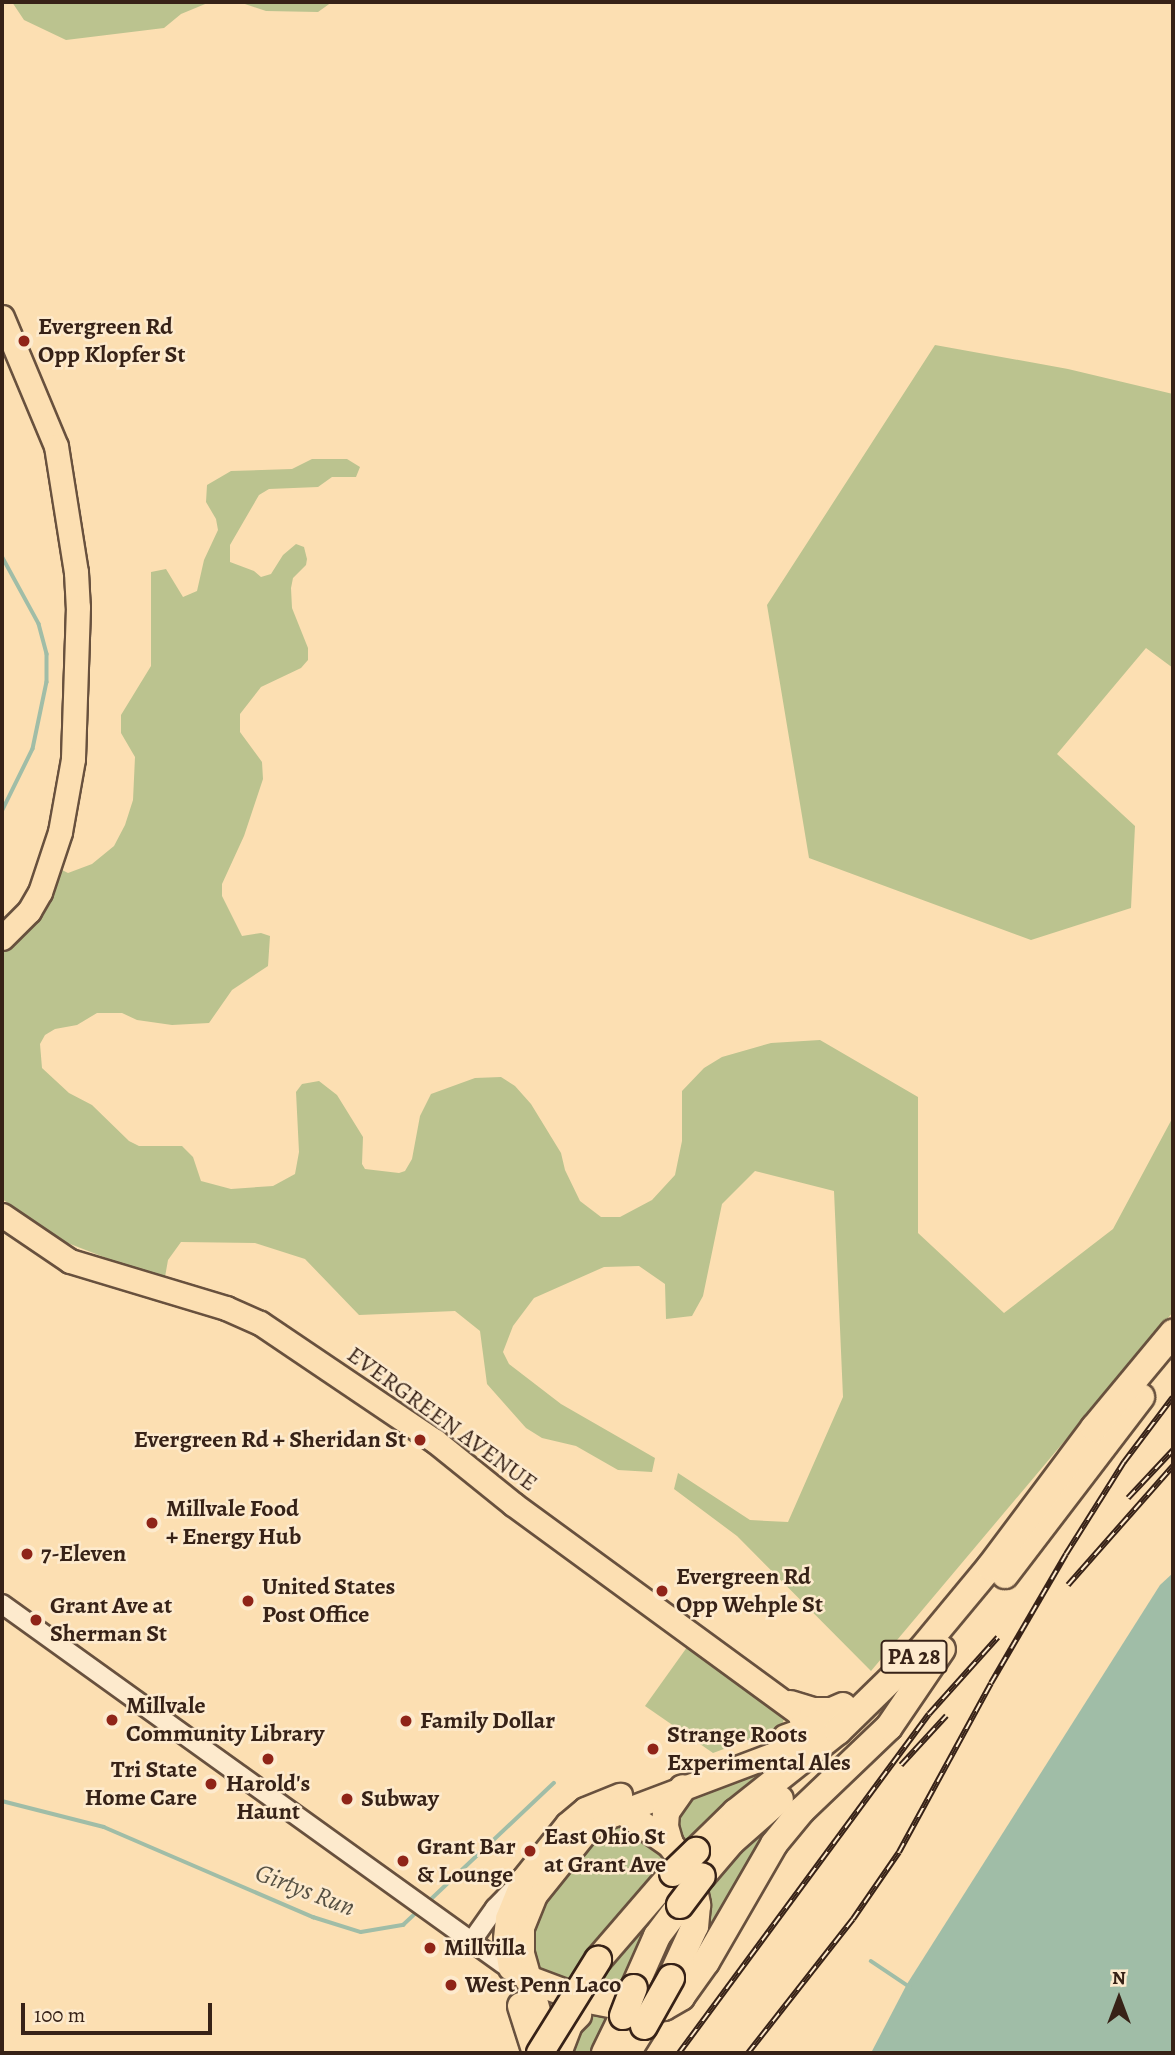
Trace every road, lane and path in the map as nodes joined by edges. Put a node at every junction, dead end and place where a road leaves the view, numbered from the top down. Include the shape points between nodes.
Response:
1 (4, 327) edge
2 (2, 938) edge
3 (2, 1215) edge
4 (1173, 1333) edge
5 (1173, 1358) edge
6 (1094, 1428) junction
7 (2, 1604) edge
8 (942, 1649) junction
9 (848, 1703) junction
10 (790, 1704) junction
11 (794, 1735) junction
12 (683, 1788) junction
13 (621, 1810) junction
14 (670, 1844) junction
15 (699, 1864) junction
16 (523, 1879) junction
17 (471, 1942) junction
18 (519, 1974) junction
19 (521, 2006) joint
20 (624, 2016) junction
21 (538, 2053) edge
22 (550, 2053) edge
23 (558, 2053) edge
24 (605, 2053) edge
25 (627, 2053) edge

1 - 2 main road via 56,446 78,607 73,759 60,832 40,892 29,911
3 - 10 main road, EVERGREEN AVENUE via 70,1261 226,1308 260,1323 435,1441 513,1504
4 - 6 highway, PA 28
5 - 8 highway, PA 28 via 1042,1529
6 - 9 highway via 1044,1479 924,1625
6 - 15 highway, PA 28 via 921,1650 838,1731 736,1812
7 - 17 street
8 - 15 highway, PA 28 via 850,1744
8 - 20 highway via 889,1727 802,1810 774,1844 681,1997 664,2007
9 - 10 highway via 813,1711
9 - 11 highway via 816,1727
10 - 11 main road via 799,1713
11 - 12 main road via 796,1743 787,1749
11 - 16 main road via 585,1809 567,1824
12 - 13 main road
12 - 14 highway via 666,1812
13 - 14 highway
13 - 18 main road via 584,1834 535,1895 525,1912
14 - 20 highway, bridge via 690,1871 697,1905 695,1926 671,1978
15 - 20 highway, PA 28, bridge via 680,1905 657,1936
15 - 21 highway, PA 28, bridge via 673,1873 598,1960
16 - 17 street
16 - 18 main road via 507,1918 505,1938
17 - 18 street
18 - 19 main road
18 - 20 highway
18 - 22 main road
19 - 21 highway
20 - 23 highway via 579,2013 569,2024
20 - 24 highway, PA 28
20 - 25 highway

